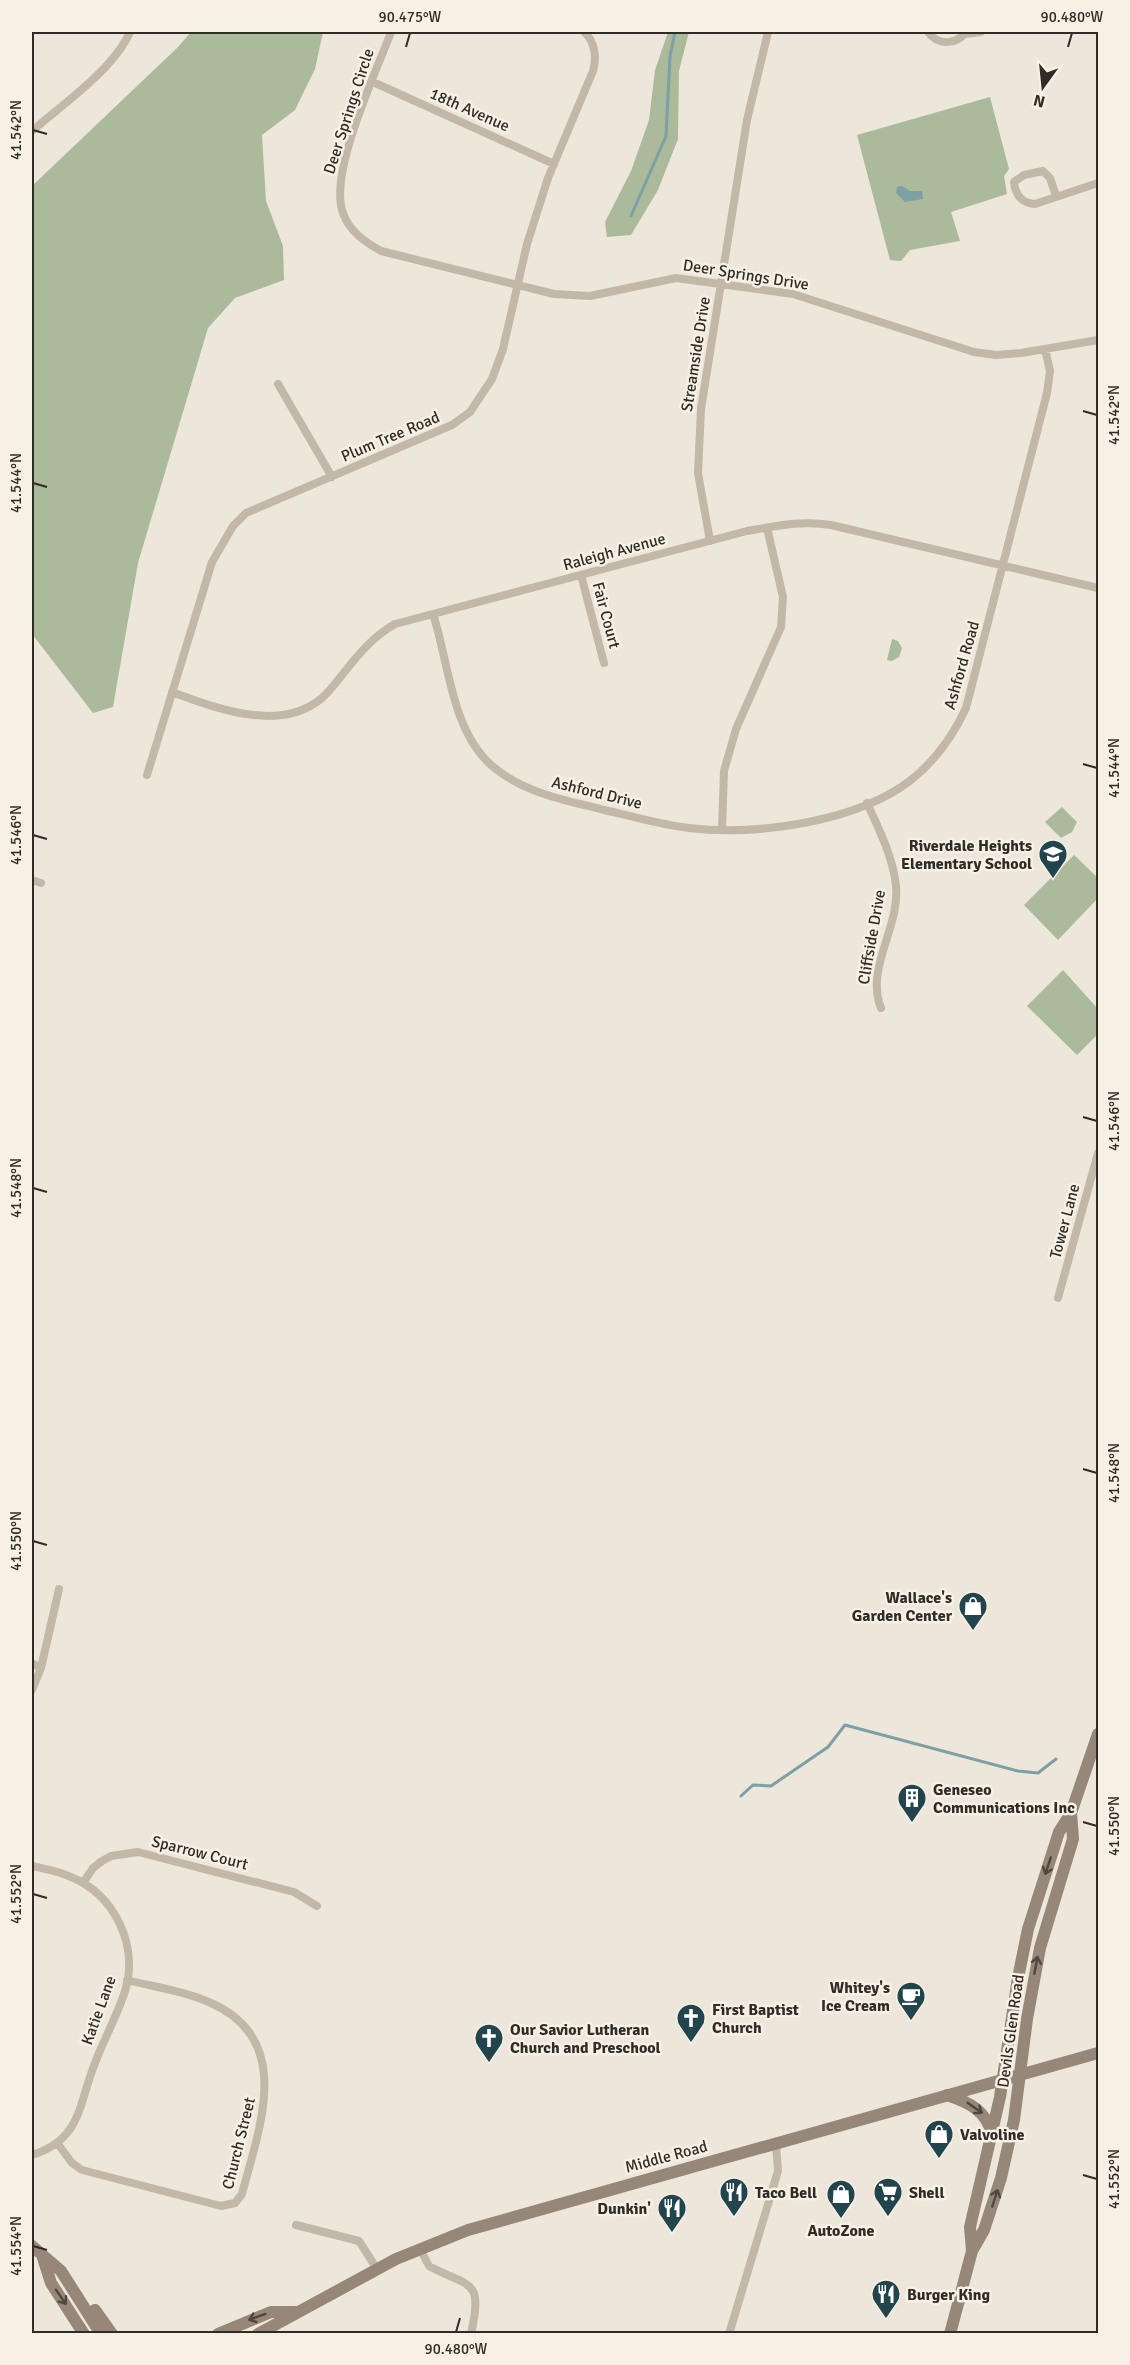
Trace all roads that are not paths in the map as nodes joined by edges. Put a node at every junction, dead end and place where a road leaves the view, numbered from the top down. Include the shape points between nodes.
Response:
1 (130, 32) edge
2 (391, 32) edge
3 (584, 32) edge
4 (768, 32) edge
5 (928, 32) edge
6 (965, 32) edge
7 (981, 32) edge
8 (373, 82) junction
9 (32, 131) edge
10 (554, 164) junction
11 (1098, 183) edge
12 (1056, 196) junction
13 (386, 252) joint
14 (722, 283) junction
15 (518, 285) junction
16 (1098, 340) edge
17 (1045, 349) junction
18 (278, 384) dead end
19 (332, 477) junction
20 (767, 528) junction
21 (710, 541) junction
22 (1002, 566) junction
23 (581, 575) junction
24 (1098, 588) edge
25 (433, 614) junction
26 (604, 663) dead end
27 (172, 692) junction
28 (147, 776) dead end
29 (867, 803) junction
30 (722, 830) junction
31 (881, 1008) dead end
32 (1098, 1153) edge
33 (1058, 1298) dead end
34 (59, 1589) dead end
35 (32, 1663) edge
36 (41, 1668) junction
37 (32, 1690) edge
38 (1098, 1734) edge
39 (1071, 1813) junction
40 (32, 1866) edge
41 (84, 1883) junction
42 (317, 1906) dead end
43 (127, 1980) junction
44 (1098, 2053) edge
45 (1020, 2074) junction
46 (1003, 2079) junction
47 (946, 2095) junction
48 (992, 2134) junction
49 (58, 2144) junction
50 (776, 2144) junction
51 (32, 2155) edge
52 (296, 2225) dead end
53 (32, 2246) edge
54 (420, 2249) junction
55 (972, 2251) junction
56 (43, 2258) junction
57 (376, 2269) junction
58 (61, 2271) junction
59 (299, 2312) junction
60 (84, 2334) edge
61 (100, 2334) edge
62 (112, 2334) edge
63 (218, 2334) edge
64 (258, 2334) edge
65 (471, 2334) edge
66 (729, 2334) edge
67 (950, 2334) edge

1 - 9 street via 105,67
2 - 8 street, Deer Springs Circle
3 - 10 street, Plum Tree Road via 596,59
4 - 14 street, Streamside Drive via 747,120
5 - 6 street via 945,42 959,39
6 - 7 street
8 - 10 street, 18th Avenue
8 - 13 street, Deer Springs Circle via 348,148 339,193 352,230 368,244
10 - 15 street, Plum Tree Road via 527,244
11 - 12 street
12 - 12 street via 1035,204 1024,202 1014,182 1043,171 1050,177
13 - 15 street, Deer Springs Drive
14 - 15 street, Deer Springs Drive via 676,278 590,296 554,294
14 - 17 street, Deer Springs Drive via 829,303 974,352 996,355
14 - 21 street, Streamside Drive via 698,443 699,484
15 - 19 street, Plum Tree Road via 496,369 470,412 425,438
16 - 17 street, Deer Springs Drive
17 - 22 street, Ashford Road via 1050,371 1047,393 1028,478
18 - 19 street
19 - 27 street, Plum Tree Road via 246,513 233,526 212,562
20 - 21 street, Raleigh Avenue
20 - 22 street, Raleigh Avenue via 811,522
20 - 30 street via 783,597 781,627 736,729 724,771
21 - 23 street, Raleigh Avenue
22 - 24 street, Raleigh Avenue
22 - 29 street, Ashford Road via 975,677 955,731 910,780
23 - 25 street, Raleigh Avenue
23 - 26 street, Fair Court
25 - 27 street, Raleigh Avenue via 395,624 379,633 362,648 327,694 297,711 266,717
25 - 30 street, Ashford Drive via 455,700 470,738 491,765 544,795 661,824
27 - 28 street, Plum Tree Road
29 - 30 street, Ashford Road via 843,813 782,826
29 - 31 street, Cliffside Drive via 886,844 896,887 879,968 876,994
32 - 33 street, Tower Lane
34 - 36 street
35 - 36 street
36 - 37 street
38 - 39 main road, Devils Glen Road
45 -> 39 main road, Devils Glen Road via 1040,1948 1073,1839
39 -> 46 main road, Devils Glen Road via 1059,1832 1028,1929
40 - 41 street, Katie Lane
41 - 42 street, Sparrow Court via 102,1861 138,1852 294,1892
41 - 43 street, Katie Lane via 106,1902 123,1930
43 - 49 street, Katie Lane via 76,2122
43 - 49 street, Church Street via 212,2003 242,2025 258,2050 266,2080 263,2110 240,2198 229,2206 221,2206 82,2170
44 - 45 main road, Middle Road
45 - 46 main road, Middle Road
55 -> 45 main road, Devils Glen Road via 984,2230 1001,2178
46 - 47 main road, Middle Road
46 - 48 main road, Devils Glen Road
47 -> 48 main road via 984,2114
47 - 50 main road, Middle Road
48 - 55 main road, Devils Glen Road via 970,2227
49 - 51 street, Katie Lane
50 - 54 main road, Middle Road via 541,2208
50 - 66 street via 778,2171
52 - 57 street via 359,2241
53 - 56 main road
54 - 57 main road, Middle Road
54 - 65 street via 429,2266 464,2280 474,2291
55 - 67 main road, Devils Glen Road
56 - 58 main road
56 -> 60 main road via 51,2283
57 - 59 main road, Middle Road
58 - 61 main road
58 - 62 main road via 74,2282
59 -> 63 main road via 271,2312
59 - 64 main road, Middle Road

